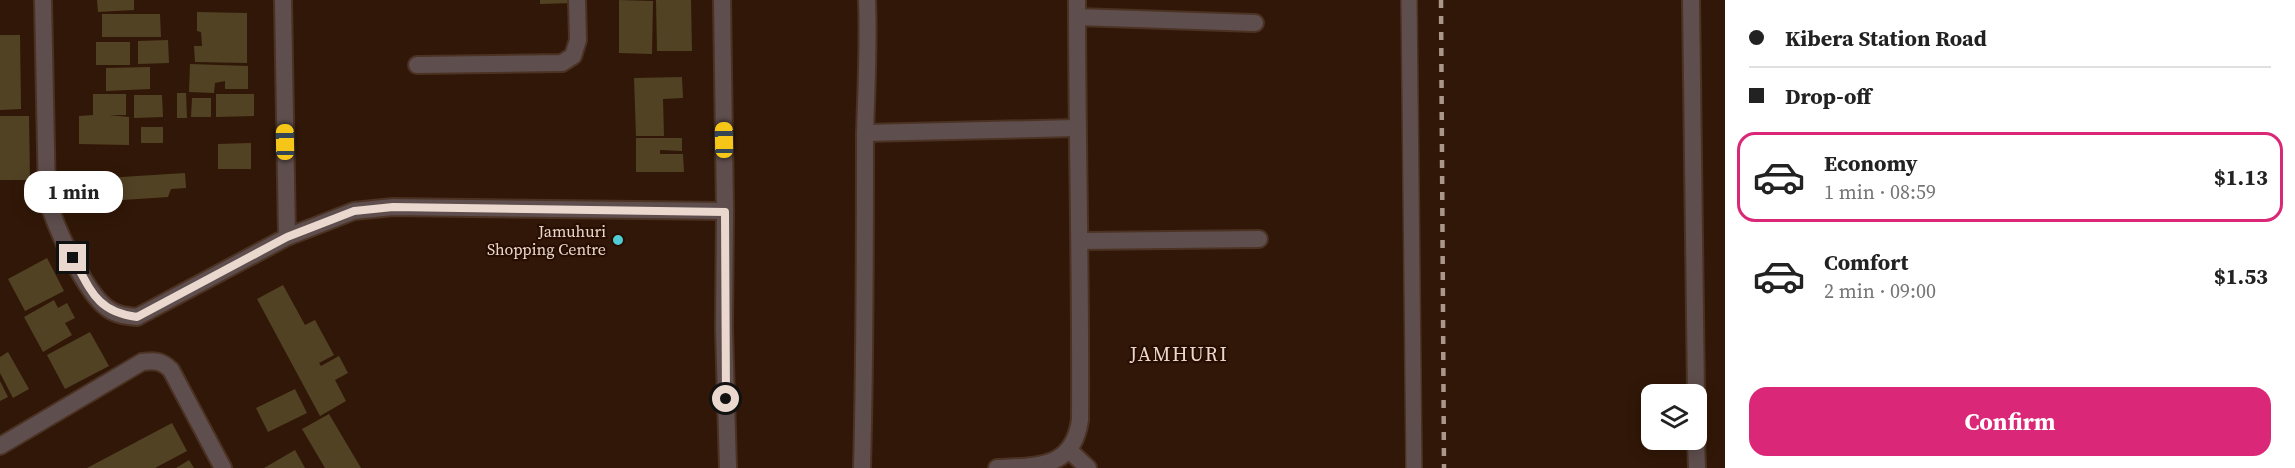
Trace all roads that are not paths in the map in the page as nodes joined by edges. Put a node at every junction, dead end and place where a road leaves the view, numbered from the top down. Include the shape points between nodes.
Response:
1 (44, 0) edge
2 (283, 0) edge
3 (577, 0) edge
4 (722, 0) edge
5 (867, 0) edge
6 (1409, 0) edge
7 (1691, 0) edge
8 (1077, 8) edge
9 (1255, 23) dead end
10 (417, 65) dead end
11 (1076, 128) junction
12 (865, 133) junction
13 (725, 212) junction
14 (287, 237) junction
15 (1259, 239) dead end
16 (1081, 241) junction
17 (1696, 384) edge
18 (0, 446) edge
19 (1696, 450) edge
20 (1071, 452) junction
21 (223, 468) edge
22 (728, 468) edge
23 (862, 468) edge
24 (997, 468) edge
25 (1088, 468) edge
26 (1413, 468) edge
27 (1697, 468) edge

1 - 14 street via 47,198 53,220 94,296 108,309 137,317
2 - 14 street
3 - 10 street via 578,40 573,56 562,63
4 - 13 street
5 - 12 street via 870,58
6 - 26 lane
7 - 17 street
8 - 9 street
8 - 11 street
11 - 12 street
11 - 16 street
12 - 23 street
13 - 14 street via 393,207 354,211
13 - 22 street
15 - 16 street
16 - 20 street via 1080,420 1078,439
18 - 21 street via 142,362 153,360 171,370
19 - 27 street
20 - 24 street via 1060,460 1038,466
20 - 25 street

